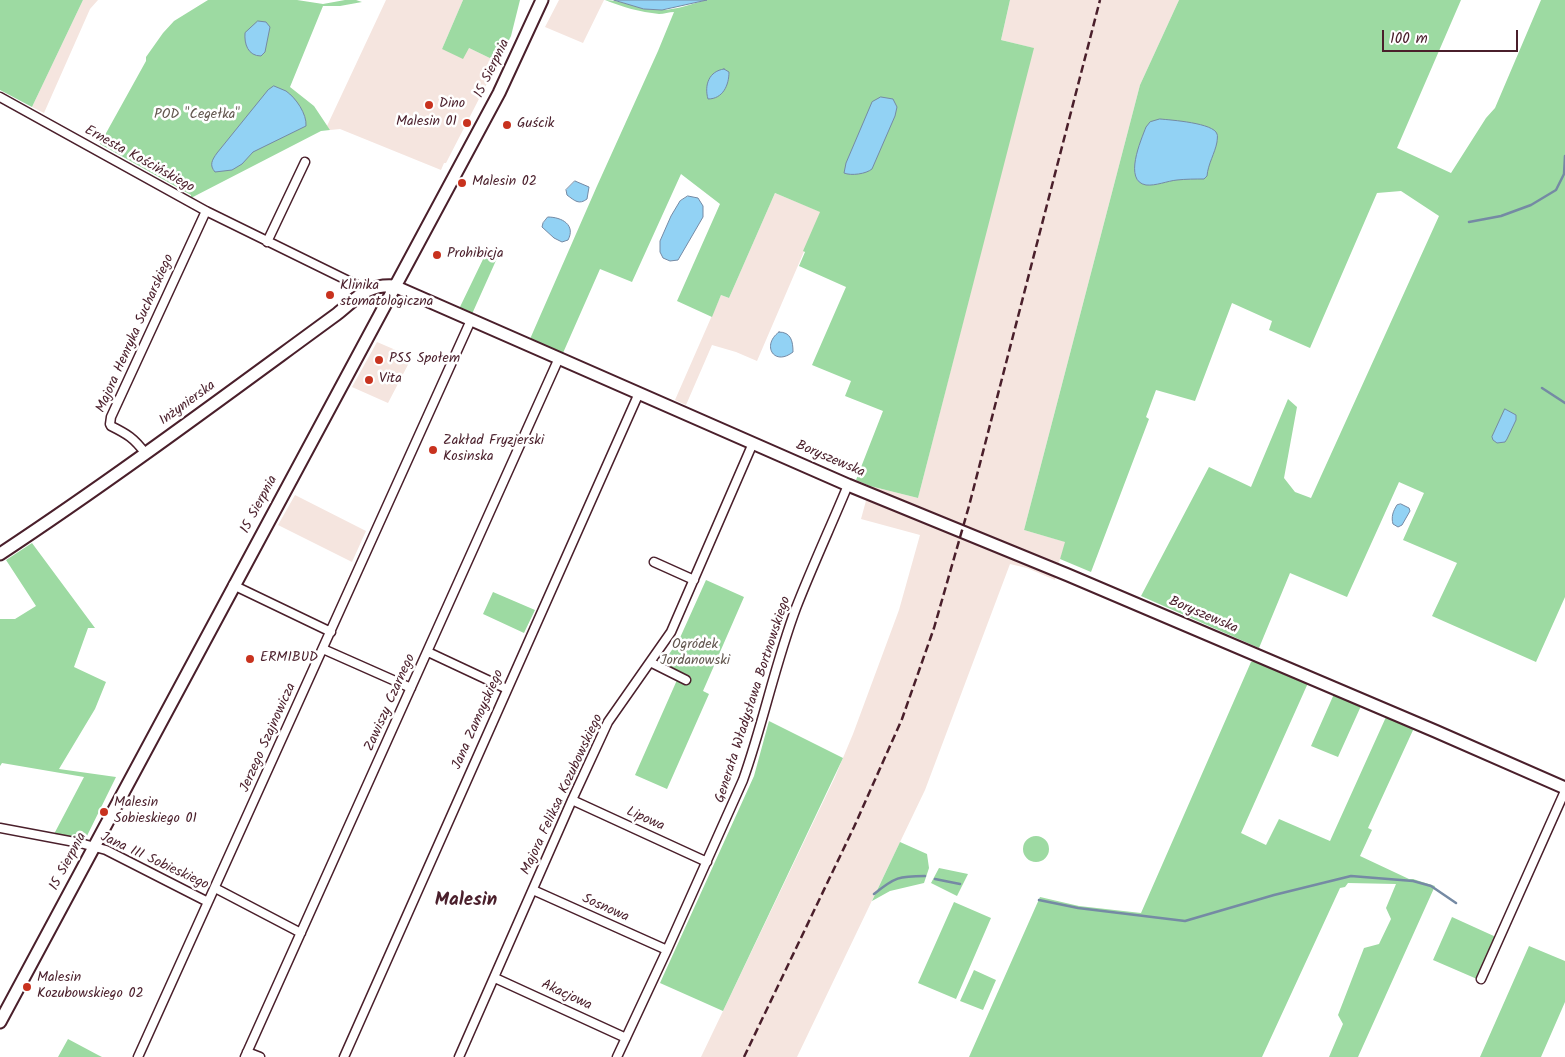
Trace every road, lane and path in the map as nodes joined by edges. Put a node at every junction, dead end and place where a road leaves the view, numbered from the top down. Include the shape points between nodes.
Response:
1 (542, 0) edge
2 (0, 97) edge
3 (305, 162) dead end
4 (206, 211) junction
5 (267, 242) junction
6 (394, 286) junction
7 (367, 290) junction
8 (471, 320) junction
9 (559, 358) junction
10 (639, 393) junction
11 (752, 443) junction
12 (145, 453) junction
13 (848, 485) junction
14 (0, 554) edge
15 (654, 562) dead end
16 (694, 580) junction
17 (233, 586) junction
18 (331, 632) junction
19 (323, 649) junction
20 (428, 652) junction
21 (650, 662) junction
22 (686, 680) dead end
23 (411, 688) junction
24 (507, 689) junction
25 (1565, 789) edge
26 (572, 800) junction
27 (0, 828) edge
28 (94, 847) junction
29 (707, 862) junction
30 (215, 888) junction
31 (533, 890) junction
32 (208, 902) junction
33 (301, 933) junction
34 (667, 950) junction
35 (494, 978) junction
36 (1481, 978) dead end
37 (0, 1022) edge
38 (626, 1038) junction
39 (246, 1054) edge
40 (138, 1057) edge
41 (260, 1057) edge
42 (344, 1057) edge
43 (459, 1057) edge
44 (617, 1057) edge

1 - 6 street, 15 Sierpnia via 503,86
2 - 4 street, Ernesta Kościńskiego
3 - 5 street
4 - 5 street, Ernesta Kościńskiego
4 - 12 street, Majora Henryka Sucharskiego via 110,422 111,426 136,441
5 - 7 street, Ernesta Kościńskiego
6 - 7 street, Inżynierska via 382,285
6 - 8 street, Boryszewska
6 - 17 street, 15 Sierpnia
7 - 12 street, Inżynierska
8 - 9 street, Boryszewska
8 - 18 street, Jerzego Szajnowicza
9 - 10 street, Boryszewska
9 - 20 street, Zawiszy Czarnego
10 - 11 street, Boryszewska
10 - 24 street, Jana Zamoyskiego
11 - 13 street, Boryszewska
11 - 16 street, Majora Feliksa Kozubowskiego
12 - 14 street, Inżynierska
13 - 25 street, Boryszewska via 981,538
13 - 29 street, Generała Władysława Bortnowskiego via 796,609 750,762
15 - 16 street
16 - 21 street, Majora Feliksa Kozubowskiego via 671,632
17 - 18 street
17 - 28 street, 15 Sierpnia
18 - 19 street, Jerzego Szajnowicza
19 - 23 street
19 - 30 street, Jerzego Szajnowicza
20 - 23 street, Zawiszy Czarnego
20 - 24 street
21 - 22 street
21 - 26 street, Majora Feliksa Kozubowskiego via 608,722
23 - 33 street, Zawiszy Czarnego
24 - 42 street, Jana Zamoyskiego
25 - 36 street
26 - 29 street, Lipowa
26 - 31 street, Majora Feliksa Kozubowskiego
27 - 28 street, Jana III Sobieskiego
28 - 32 street, Jana III Sobieskiego via 106,850
28 - 37 street, 15 Sierpnia
29 - 34 street, Generała Władysława Bortnowskiego
30 - 32 street, Jerzego Szajnowicza
30 - 33 street
31 - 34 street, Sosnowa
31 - 35 street, Majora Feliksa Kozubowskiego
32 - 40 street, Jerzego Szajnowicza
33 - 39 street, Zawiszy Czarnego
34 - 38 street, Generała Władysława Bortnowskiego
35 - 38 street, Akacjowa
35 - 43 street, Majora Feliksa Kozubowskiego
38 - 44 street, Generała Władysława Bortnowskiego
39 - 41 street

